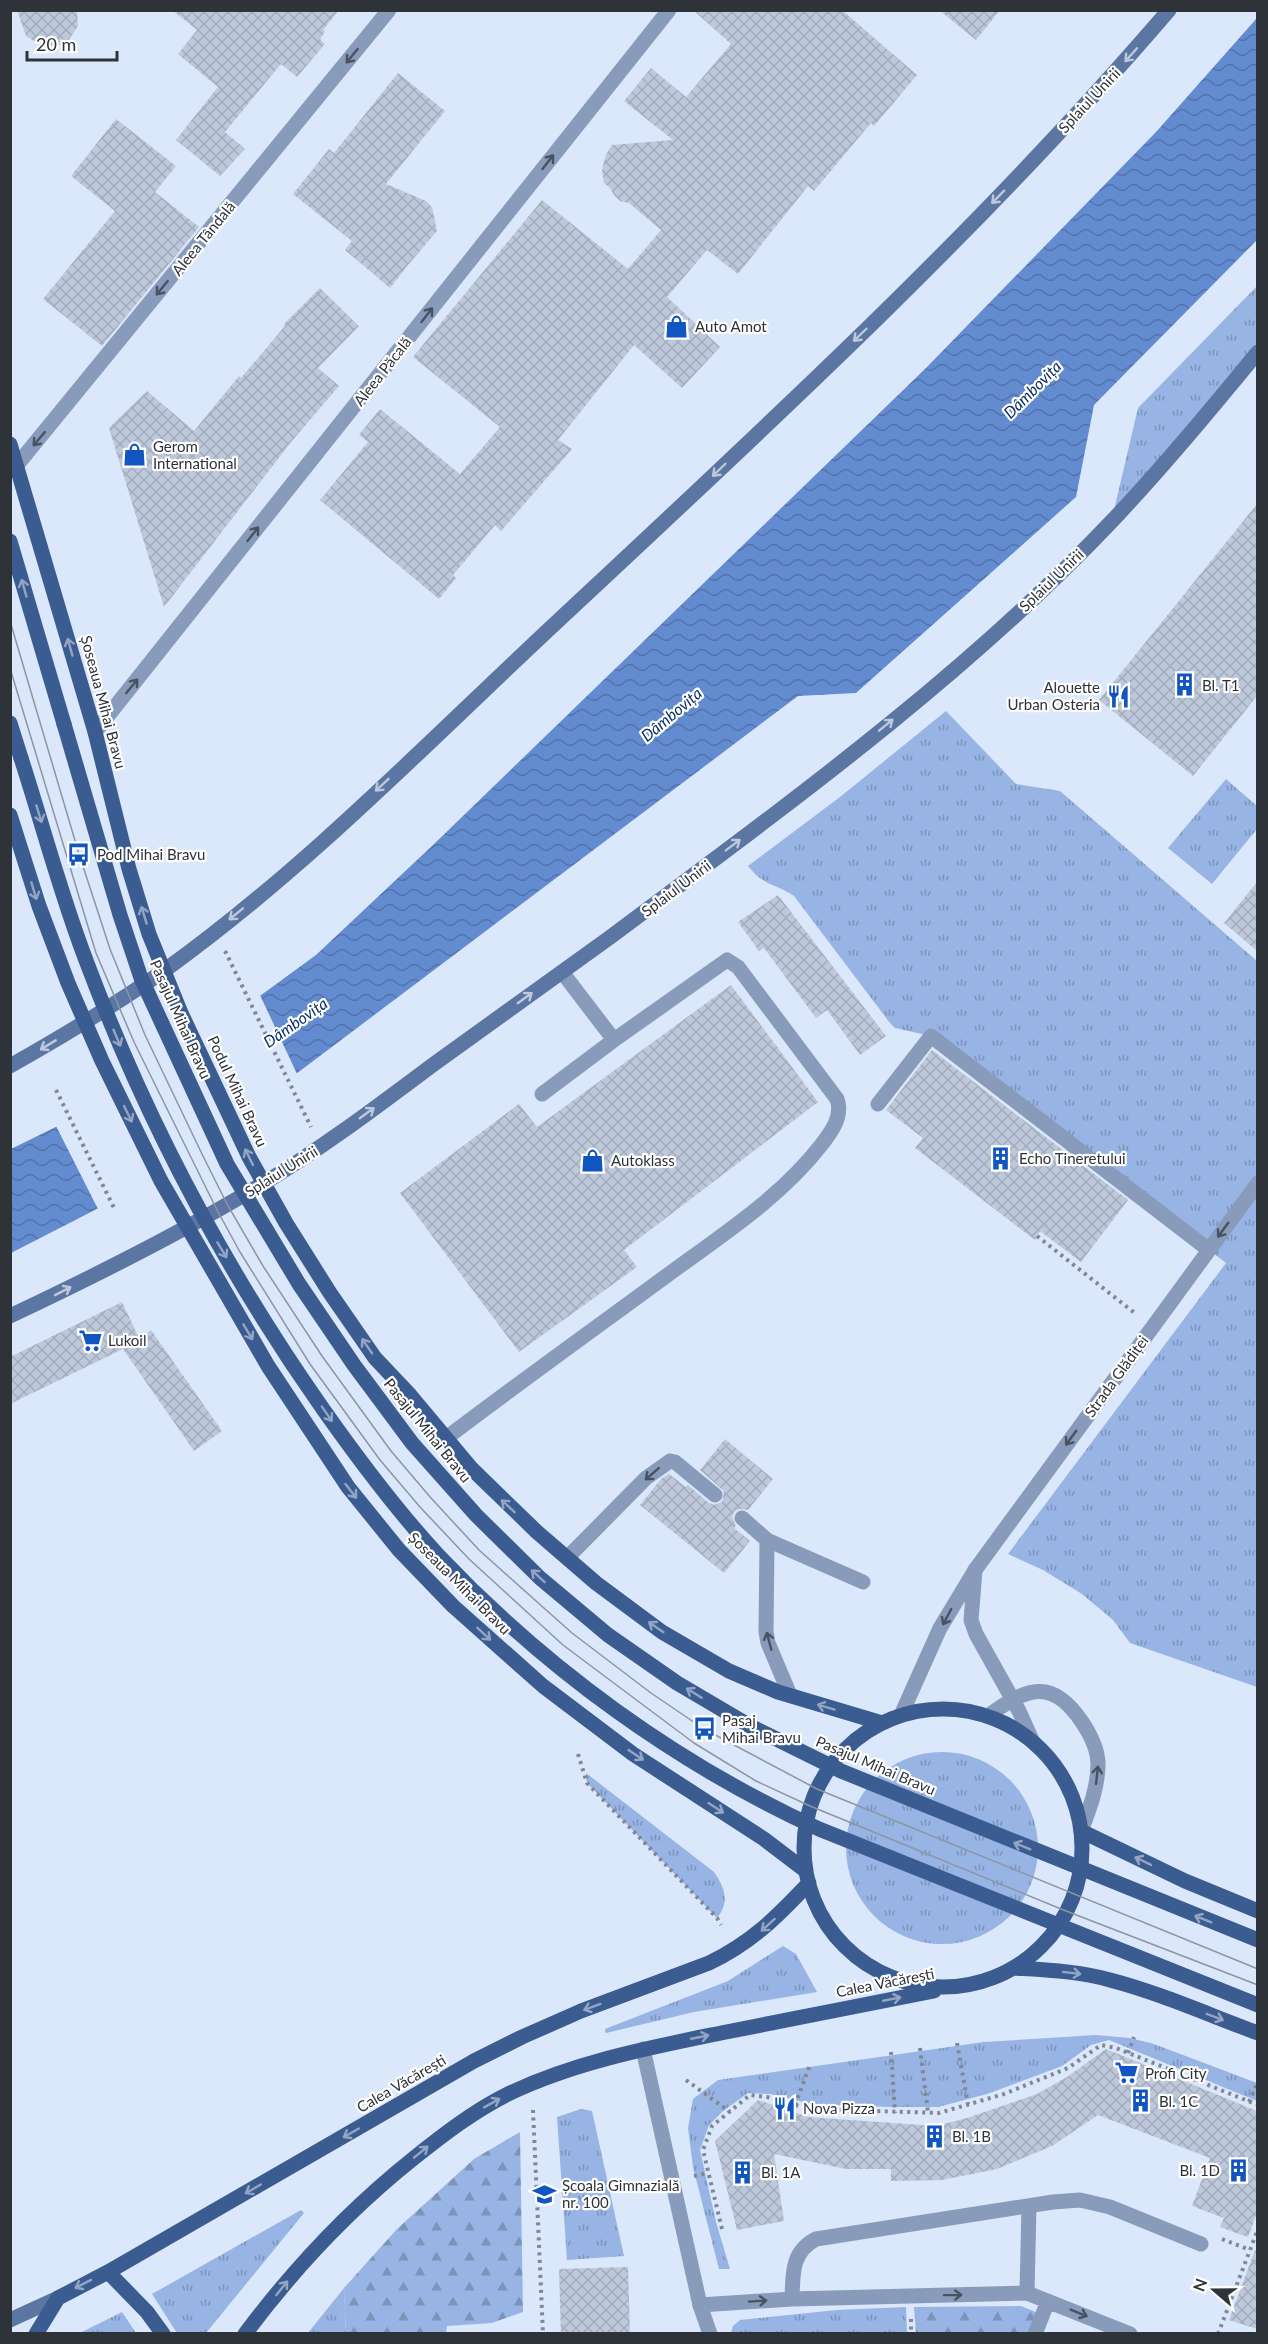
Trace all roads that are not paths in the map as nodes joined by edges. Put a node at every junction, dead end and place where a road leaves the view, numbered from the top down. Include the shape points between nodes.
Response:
1 (389, 10) edge
2 (669, 10) edge
3 (1169, 10) edge
4 (1257, 352) edge
5 (10, 444) edge
6 (17, 465) junction
7 (10, 541) edge
8 (10, 723) edge
9 (95, 732) junction
10 (10, 815) edge
11 (164, 970) junction
12 (562, 972) junction
13 (181, 1013) joint
14 (84, 1023) junction
15 (614, 1040) junction
16 (10, 1066) edge
17 (542, 1094) dead end
18 (878, 1104) dead end
19 (1257, 1183) edge
20 (263, 1184) junction
21 (186, 1227) junction
22 (1209, 1250) junction
23 (10, 1316) edge
24 (445, 1439) junction
25 (715, 1496) dead end
26 (742, 1518) dead end
27 (767, 1540) junction
28 (567, 1558) junction
29 (975, 1570) junction
30 (862, 1582) dead end
31 (789, 1695) junction
32 (1012, 1699) junction
33 (901, 1715) junction
34 (989, 1715) junction
35 (882, 1723) junction
36 (1033, 1742) junction
37 (1081, 1831) junction
38 (807, 1877) junction
39 (1257, 1911) edge
40 (1257, 1940) edge
41 (1013, 1968) junction
42 (954, 1986) junction
43 (1257, 2005) edge
44 (1257, 2033) edge
45 (643, 2049) junction
46 (1029, 2206) junction
47 (1201, 2244) dead end
48 (108, 2272) junction
49 (1027, 2293) junction
50 (57, 2298) junction
51 (792, 2299) junction
52 (1048, 2301) junction
53 (700, 2305) junction
54 (10, 2320) edge
55 (36, 2334) edge
56 (163, 2334) edge
57 (245, 2334) edge
58 (710, 2334) edge
59 (1035, 2334) edge
60 (1130, 2334) edge

1 -> 6 street, Aleea Tândală
9 -> 2 street, Aleea Păcală
3 -> 11 main road, Splaiul Unirii via 986,209 687,500 323,839 255,899
12 -> 4 main road, Splaiul Unirii via 814,783 969,656 1111,523
5 - 6 main road, Șoseaua Mihai Bravu
9 -> 6 main road, Șoseaua Mihai Bravu
40 -> 7 main road, Pasajul Mihai Bravu, bridge via 841,1771 750,1726 677,1683 608,1635 540,1578 445,1483 384,1407 293,1275 227,1164 161,1024 129,943
8 -> 43 main road, bridge via 86,962 120,1045 192,1196 259,1312 346,1441 405,1518 469,1587 577,1681 674,1748 762,1801 819,1829
11 -> 9 main road, Șoseaua Mihai Bravu via 129,869
10 -> 14 main road
11 - 13 main road, Șoseaua Mihai Bravu
11 - 14 main road, Splaiul Unirii
12 - 15 street
20 -> 12 main road, Splaiul Unirii
20 -> 13 main road, Podul Mihai Bravu
14 -> 16 main road, Splaiul Unirii
14 -> 21 main road
15 - 17 street
15 - 24 street via 723,961 731,961 837,1099 839,1114 820,1146 795,1174 744,1219
18 - 22 street via 931,1036
19 -> 22 street, Strada Glădiței
20 - 21 main road, Splaiul Unirii
24 -> 20 main road via 375,1358
23 -> 21 main road, Splaiul Unirii
21 -> 38 main road, Șoseaua Mihai Bravu via 339,1476 399,1550 502,1651 594,1726 764,1839
22 -> 29 street, Strada Glădiței
28 -> 24 main road via 496,1494
25 -> 28 street via 669,1461 646,1478
26 - 27 street
27 - 30 street
31 -> 27 street via 766,1632
31 -> 28 main road via 735,1674 676,1640 624,1605
29 - 32 street via 971,1620
29 -> 33 street, Strada Glădiței via 940,1628
35 -> 31 main road
32 - 34 street
32 - 36 street
37 -> 32 street via 1097,1779 1097,1753 1092,1740 1071,1706 1061,1698 1040,1692
33 - 34 main road via 930,1709
33 - 35 main road
34 - 36 main road
35 - 38 main road via 842,1752 817,1789 805,1833
36 - 37 main road via 1061,1774 1071,1793
39 -> 37 main road
37 - 41 main road via 1079,1876 1066,1911 1052,1934
38 - 42 main road via 827,1926 863,1962 909,1983
38 -> 48 main road, Calea Văcărești via 778,1916 734,1952 581,2011 474,2061
41 - 42 main road via 995,1977
41 -> 44 main road via 1109,1979
45 -> 42 main road, Calea Văcărești
45 - 53 street
57 -> 45 main road, Calea Văcărești via 316,2247 358,2205 443,2134 485,2106 540,2080
46 - 47 street via 1080,2200 1110,2207
46 - 49 street
46 - 51 street via 816,2239 804,2245 797,2258
48 -> 50 main road, Calea Văcărești
48 - 56 main road
51 -> 49 street
49 - 52 street
50 - 54 main road, Calea Văcărești
50 - 55 main road
53 -> 51 street
52 - 59 street
52 -> 60 street
53 - 58 street

